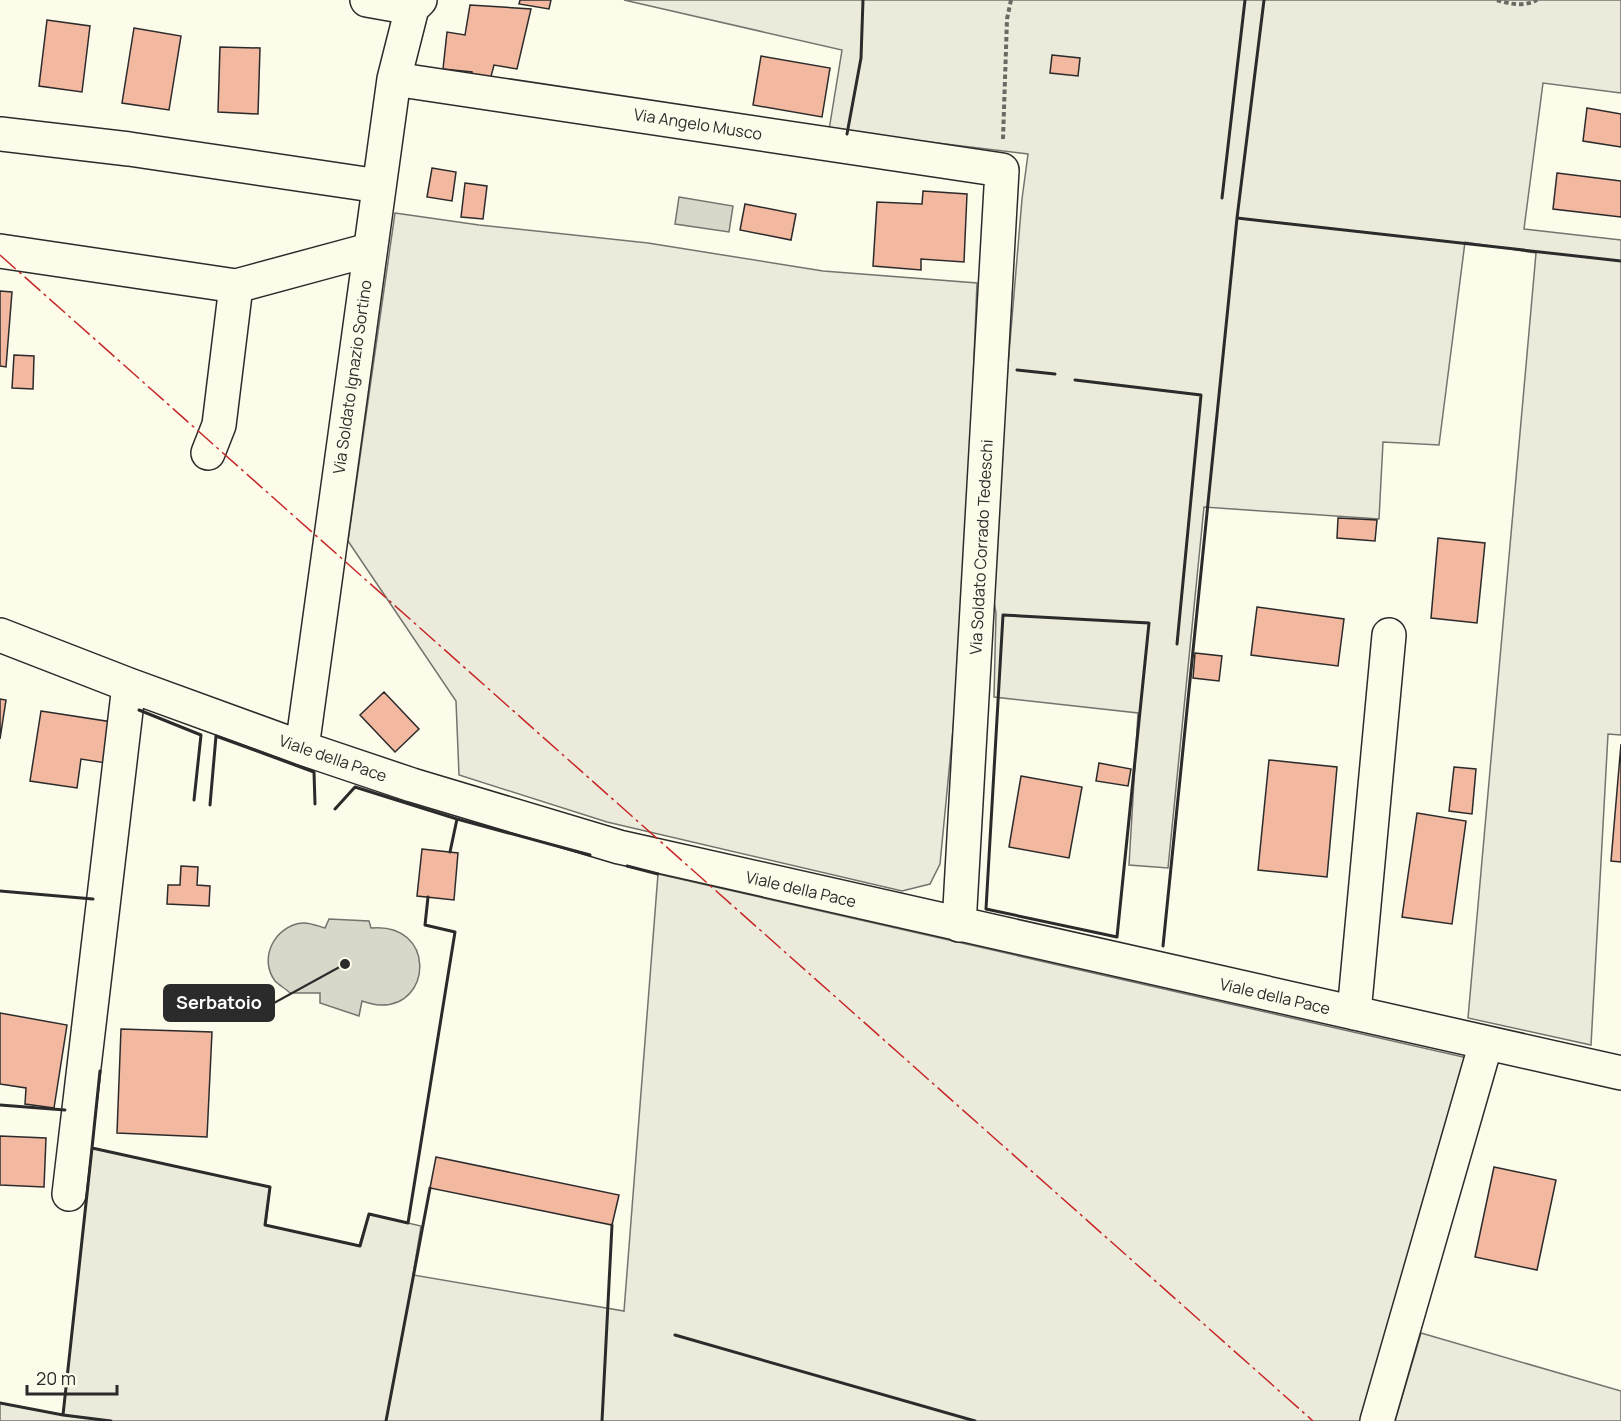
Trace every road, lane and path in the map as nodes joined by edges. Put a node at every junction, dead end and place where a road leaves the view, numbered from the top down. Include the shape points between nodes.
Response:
1 (367, 0) edge
2 (1011, 0) edge
3 (1497, 0) edge
4 (1537, 0) edge
5 (416, 4) edge
6 (394, 79) junction
7 (0, 134) edge
8 (1002, 170) junction
9 (379, 186) junction
10 (369, 250) junction
11 (0, 251) edge
12 (236, 286) junction
13 (208, 453) dead end
14 (0, 635) edge
15 (1389, 635) dead end
16 (129, 685) junction
17 (302, 748) junction
18 (959, 925) junction
19 (1354, 1013) junction
20 (1486, 1043) junction
21 (1621, 1073) edge
22 (69, 1194) dead end
23 (1377, 1421) edge

1 - 5 street
2 - 8 path
3 - 4 path via 1511,4
5 - 6 street, Via Soldato Ignazio Sortino
6 - 8 street, Via Angelo Musco
6 - 9 street, Via Soldato Ignazio Sortino
7 - 9 street
8 - 18 street, Via Soldato Corrado Tedeschi
9 - 10 street, Via Soldato Ignazio Sortino
10 - 12 street
10 - 17 street, Via Soldato Ignazio Sortino
11 - 12 street
12 - 13 street via 219,425
14 - 16 street, Viale della Pace
15 - 19 street
16 - 17 street, Viale della Pace
16 - 22 street
17 - 18 street, Viale della Pace via 619,847
18 - 19 street, Viale della Pace
19 - 20 street, Viale della Pace
20 - 21 street, Viale della Pace
20 - 23 street

